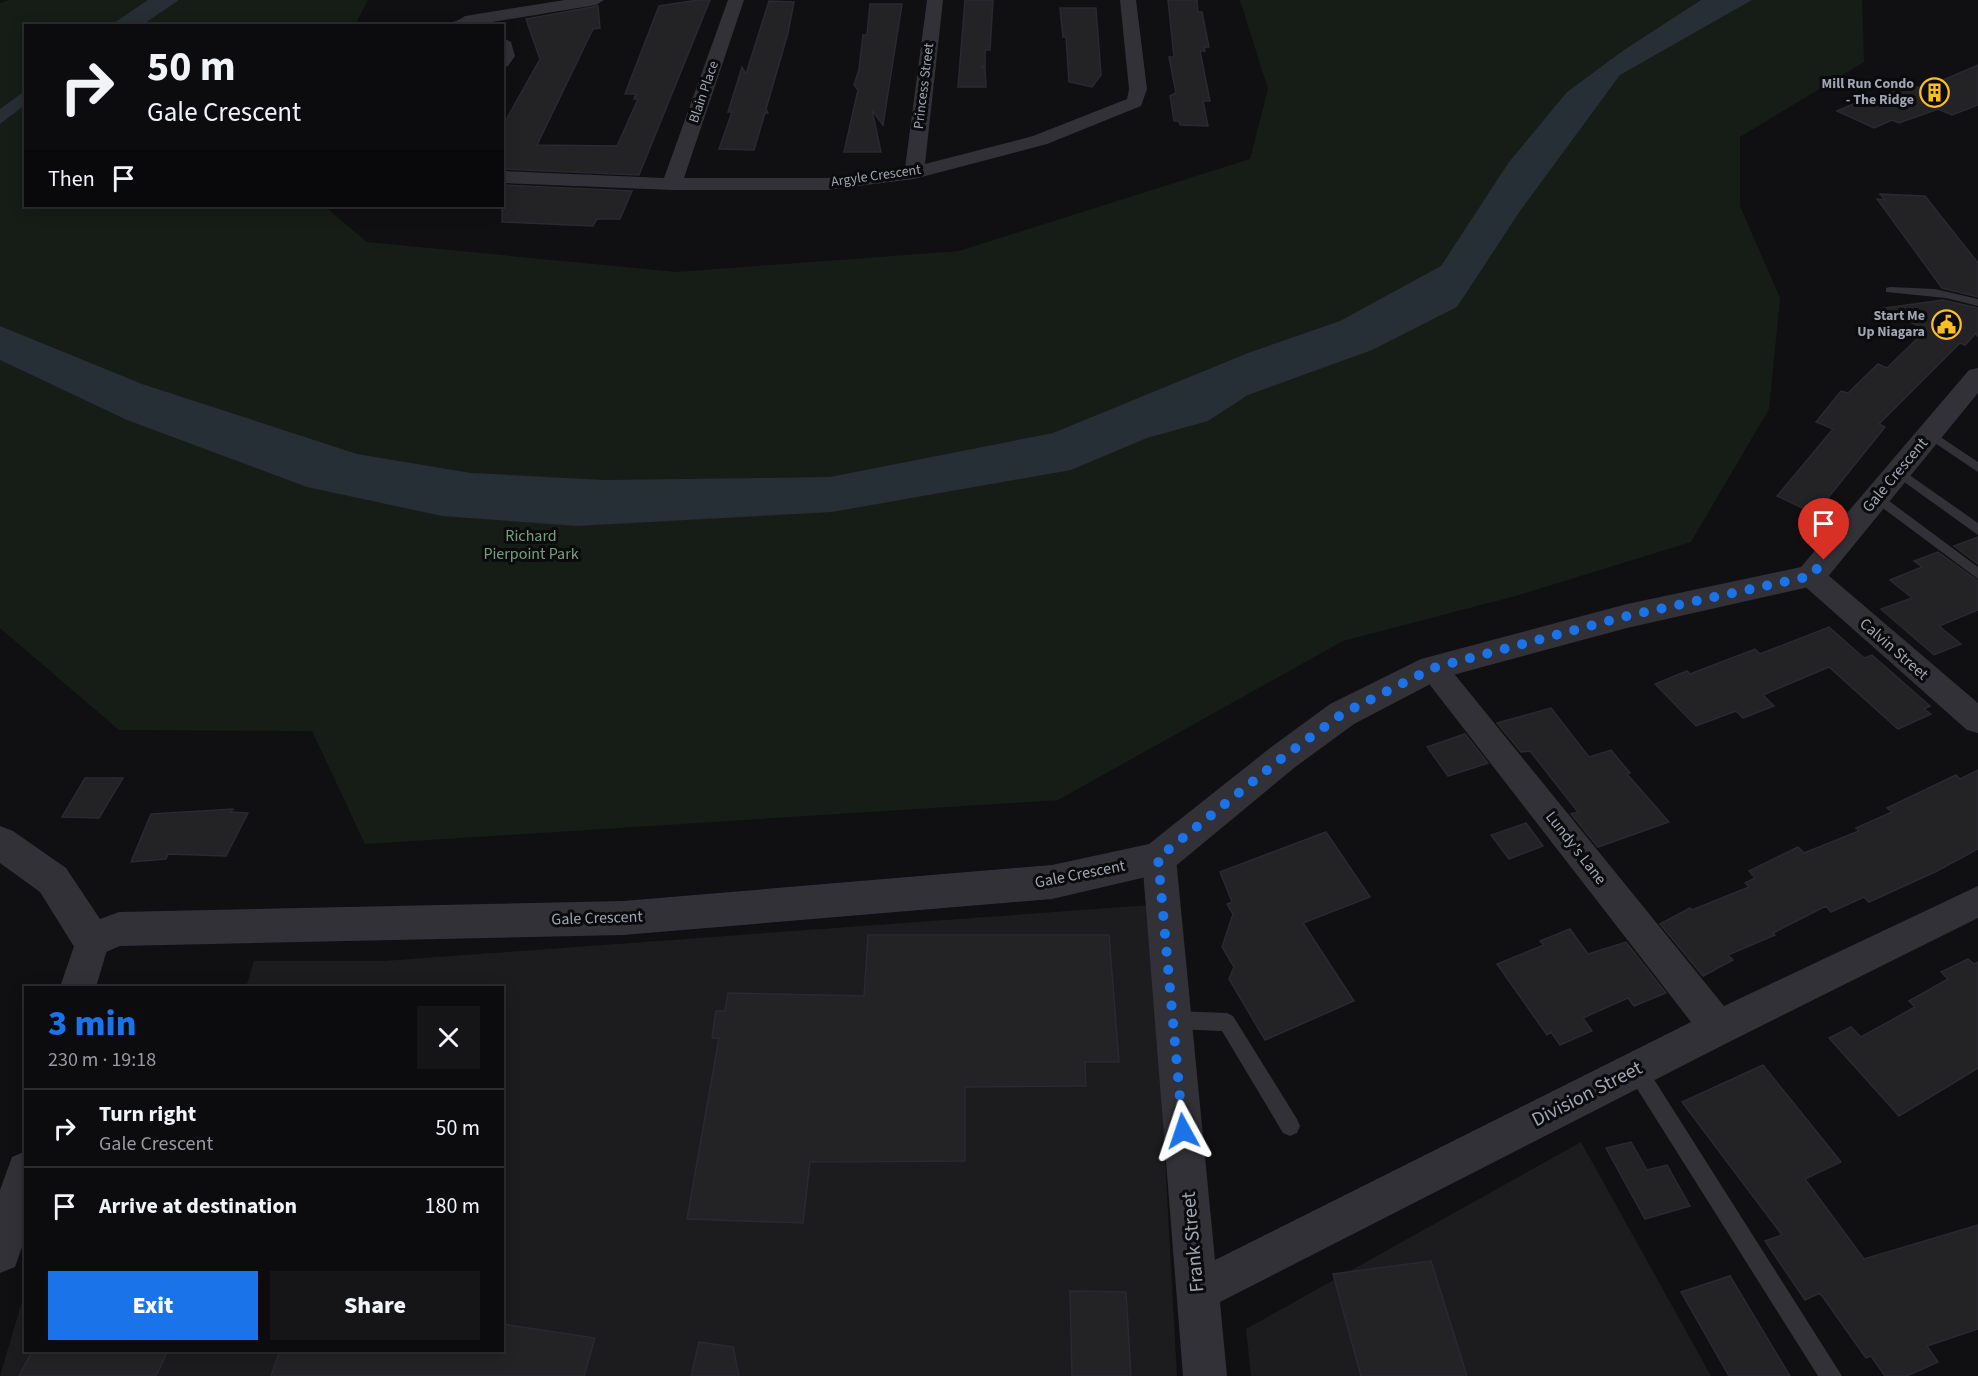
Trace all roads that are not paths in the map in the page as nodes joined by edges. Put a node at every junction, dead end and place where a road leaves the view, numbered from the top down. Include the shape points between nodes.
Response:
1 (596, 0) edge
2 (736, 0) edge
3 (935, 0) edge
4 (1128, 0) edge
5 (451, 8) dead end
6 (472, 23) edge
7 (914, 173) junction
8 (504, 177) edge
9 (672, 184) junction
10 (1890, 290) dead end
11 (1978, 303) edge
12 (1978, 376) edge
13 (1930, 434) junction
14 (1978, 468) edge
15 (1888, 484) junction
16 (1978, 530) edge
17 (1978, 574) edge
18 (1811, 576) junction
19 (1433, 668) junction
20 (1978, 721) edge
21 (0, 842) edge
22 (1158, 858) junction
23 (1978, 901) edge
24 (92, 940) junction
25 (78, 986) edge
26 (1173, 1020) junction
27 (1718, 1028) junction
28 (1636, 1069) junction
29 (1290, 1126) dead end
30 (24, 1177) edge
31 (0, 1252) edge
32 (1197, 1291) junction
33 (1205, 1376) edge
34 (1831, 1376) edge

1 - 6 street
2 - 9 street, Blain Place
3 - 7 street, Princess Street
4 - 7 street, Argyle Crescent via 1138,89 1135,102 1040,140
5 - 6 street via 446,16
7 - 9 street, Argyle Crescent via 827,184
8 - 9 street, Argyle Crescent
10 - 11 lane via 1934,291
12 - 13 street, Gale Crescent
13 - 14 lane
13 - 15 street, Gale Crescent
15 - 16 lane
15 - 17 lane
15 - 18 street, Gale Crescent
18 - 19 street, Gale Crescent via 1627,616
18 - 20 street, Calvin Street
19 - 22 street, Gale Crescent via 1342,714
19 - 27 street, Lundy's Lane
21 - 24 street via 53,880
22 - 24 street, Gale Crescent via 1052,882 623,918 119,930
22 - 26 street, Frank Street
23 - 27 street, Division Street
24 - 25 street
26 - 29 lane via 1227,1022
26 - 32 street, Frank Street
27 - 28 street, Division Street
28 - 32 street, Division Street
28 - 34 lane
30 - 31 street
32 - 33 street, Frank Street

